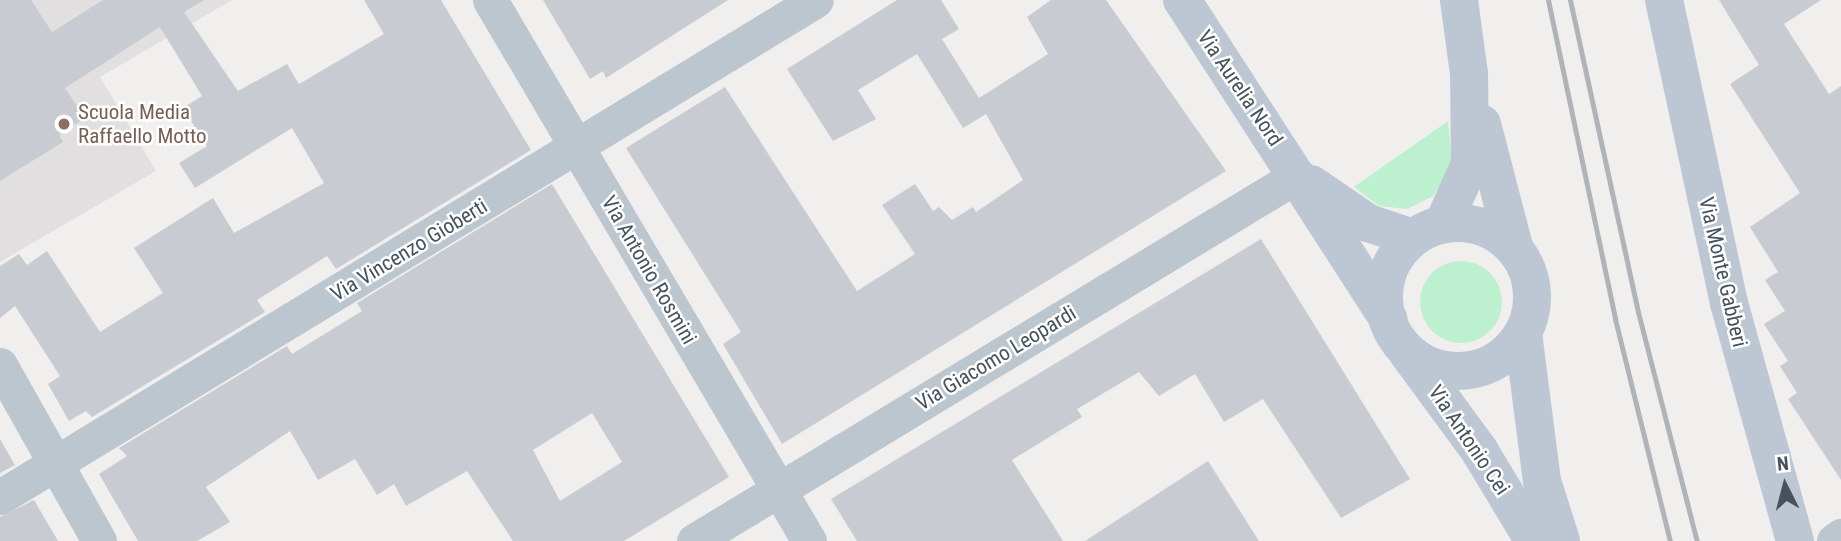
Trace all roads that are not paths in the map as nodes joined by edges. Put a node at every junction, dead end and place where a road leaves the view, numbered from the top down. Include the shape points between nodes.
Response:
1 (490, 0) edge
2 (816, 0) edge
3 (1182, 0) edge
4 (1459, 0) edge
5 (1664, 0) edge
6 (1469, 74) junction
7 (579, 149) junction
8 (1298, 175) junction
9 (1428, 231) junction
10 (1514, 247) junction
11 (1394, 330) junction
12 (1523, 333) junction
13 (0, 365) edge
14 (55, 462) junction
15 (777, 490) junction
16 (0, 497) edge
17 (1841, 536) edge
18 (99, 541) edge
19 (694, 541) edge
20 (809, 541) edge
21 (1534, 541) edge
22 (1561, 541) edge
23 (1795, 541) edge
24 (1834, 541) edge

1 - 7 street, Via Antonio Rosmini
2 - 7 street, Via Vincenzo Gioberti
3 - 8 street, Via Aurelia Nord
4 - 6 street
5 - 23 street, Via Monte Gabberi via 1729,303
6 - 9 street via 1470,163
6 - 10 street
7 - 14 street, Via Vincenzo Gioberti
7 - 15 street, Via Antonio Rosmini
8 - 9 street, Via Aurelia Nord via 1368,223
8 - 11 street, Via Aurelia Nord
8 - 15 street, Via Giacomo Leopardi
9 - 10 street via 1481,226
9 - 11 street via 1388,275
10 - 12 street via 1533,288
11 - 12 street via 1433,366 1453,371 1494,362
11 - 21 street, Via Antonio Cei via 1479,450
12 - 22 street, Via Antonio Cei via 1542,481
13 - 14 street
14 - 16 street, Via Vincenzo Gioberti
14 - 18 street
15 - 19 street, Via Giacomo Leopardi
15 - 20 street, Via Antonio Rosmini
17 - 24 street

